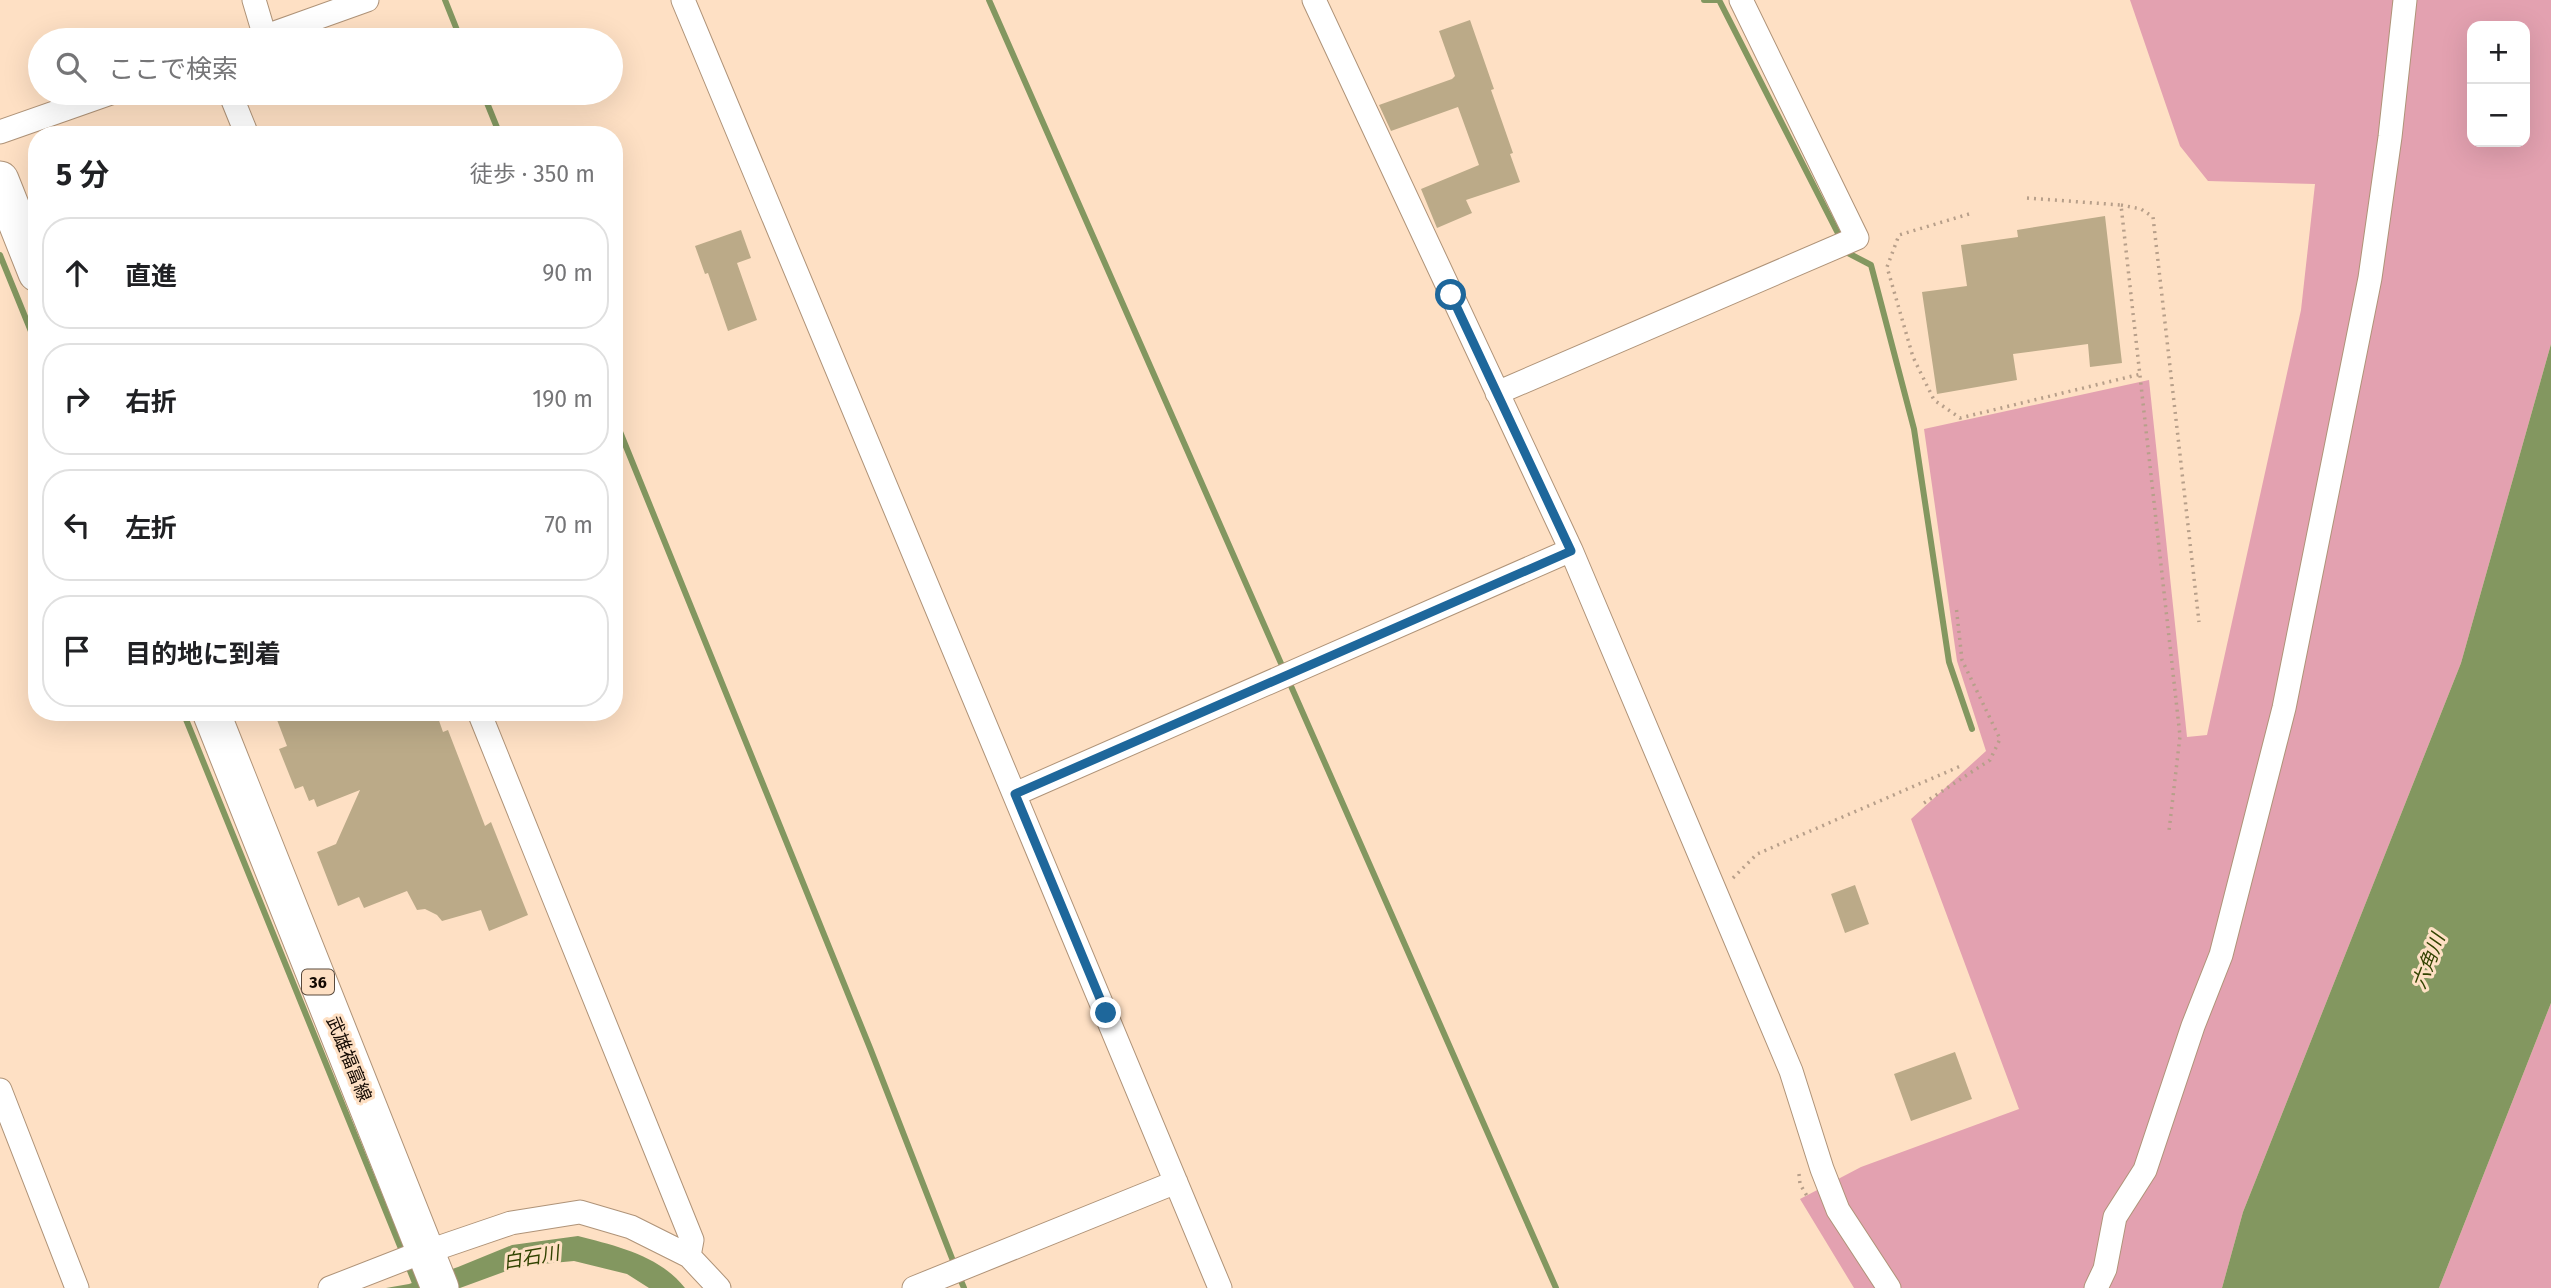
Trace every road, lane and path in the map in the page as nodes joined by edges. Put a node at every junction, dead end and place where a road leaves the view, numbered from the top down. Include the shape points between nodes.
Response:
1 (254, 0) edge
2 (368, 0) edge
3 (683, 0) edge
4 (1314, 0) edge
5 (2405, 0) edge
6 (1743, 4) edge
7 (258, 28) edge
8 (288, 28) edge
9 (77, 105) edge
10 (235, 105) edge
11 (243, 126) edge
12 (0, 132) edge
13 (0, 180) edge
14 (2027, 198) dead end
15 (2121, 205) junction
16 (1969, 214) dead end
17 (28, 250) edge
18 (2141, 374) junction
19 (1497, 393) junction
20 (1571, 551) junction
21 (1956, 605) dead end
22 (2199, 622) dead end
23 (214, 721) edge
24 (484, 721) edge
25 (1963, 765) dead end
26 (1015, 794) junction
27 (1924, 803) dead end
28 (2169, 831) dead end
29 (1733, 878) dead end
30 (0, 1090) edge
31 (1176, 1182) junction
32 (415, 1255) junction
33 (689, 1255) junction
34 (78, 1288) edge
35 (330, 1288) edge
36 (440, 1288) edge
37 (719, 1288) edge
38 (914, 1288) edge
39 (1220, 1288) edge
40 (1889, 1288) edge
41 (2096, 1288) edge

1 - 7 street
2 - 8 street
3 - 26 street
4 - 19 street
5 - 41 street via 2370,278 2284,708 2221,955 2145,1170 2115,1217 2105,1269
6 - 19 street via 1857,238
9 - 12 street
10 - 11 street
13 - 17 main road
14 - 15 path
15 - 18 path
15 - 22 path via 2153,217
16 - 18 path via 1899,235 1887,267 1913,357 1934,400 1960,418
18 - 28 path via 2180,736
19 - 20 street
20 - 26 street
20 - 40 street via 1791,1071 1838,1210
21 - 27 path via 1962,660 2000,739 1990,760
23 - 32 main road, 武雄福富線 / 36
24 - 33 street via 692,1240
25 - 29 path via 1757,854
26 - 31 street
30 - 34 street
31 - 38 street
31 - 39 street
32 - 33 street via 512,1223 580,1212 631,1227
32 - 35 street
32 - 36 main road, 武雄福富線 / 36
33 - 37 street

